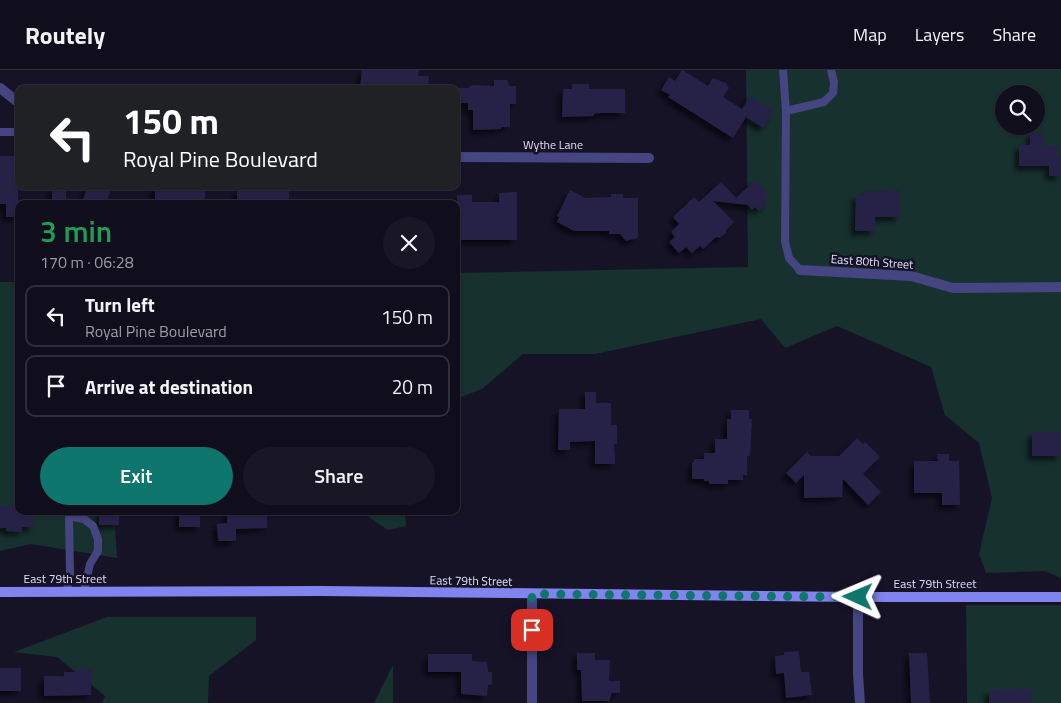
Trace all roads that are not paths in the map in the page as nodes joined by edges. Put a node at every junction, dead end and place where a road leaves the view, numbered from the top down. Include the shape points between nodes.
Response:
1 (783, 70) edge
2 (831, 70) edge
3 (0, 88) edge
4 (15, 100) edge
5 (786, 110) junction
6 (0, 132) edge
7 (15, 132) edge
8 (460, 157) edge
9 (649, 158) dead end
10 (800, 270) joint
11 (1061, 287) edge
12 (67, 590) junction
13 (84, 591) junction
14 (0, 592) edge
15 (532, 594) junction
16 (858, 597) junction
17 (1061, 597) edge
18 (532, 703) edge
19 (860, 703) edge

1 - 5 lane
2 - 5 lane via 833,94 824,102
3 - 4 street
5 - 10 lane via 785,241 789,258
6 - 7 lane
8 - 9 street, Wythe Lane
10 - 11 street, East 80th Street via 911,276 953,288
12 - 13 street, East 79th Street
12 - 13 lane via 70,574 68,516 84,519 93,526 98,539 98,551 90,564
12 - 14 street, East 79th Street
13 - 15 street, East 79th Street
15 - 16 street, East 79th Street
15 - 18 street
16 - 17 street, East 79th Street
16 - 19 street

